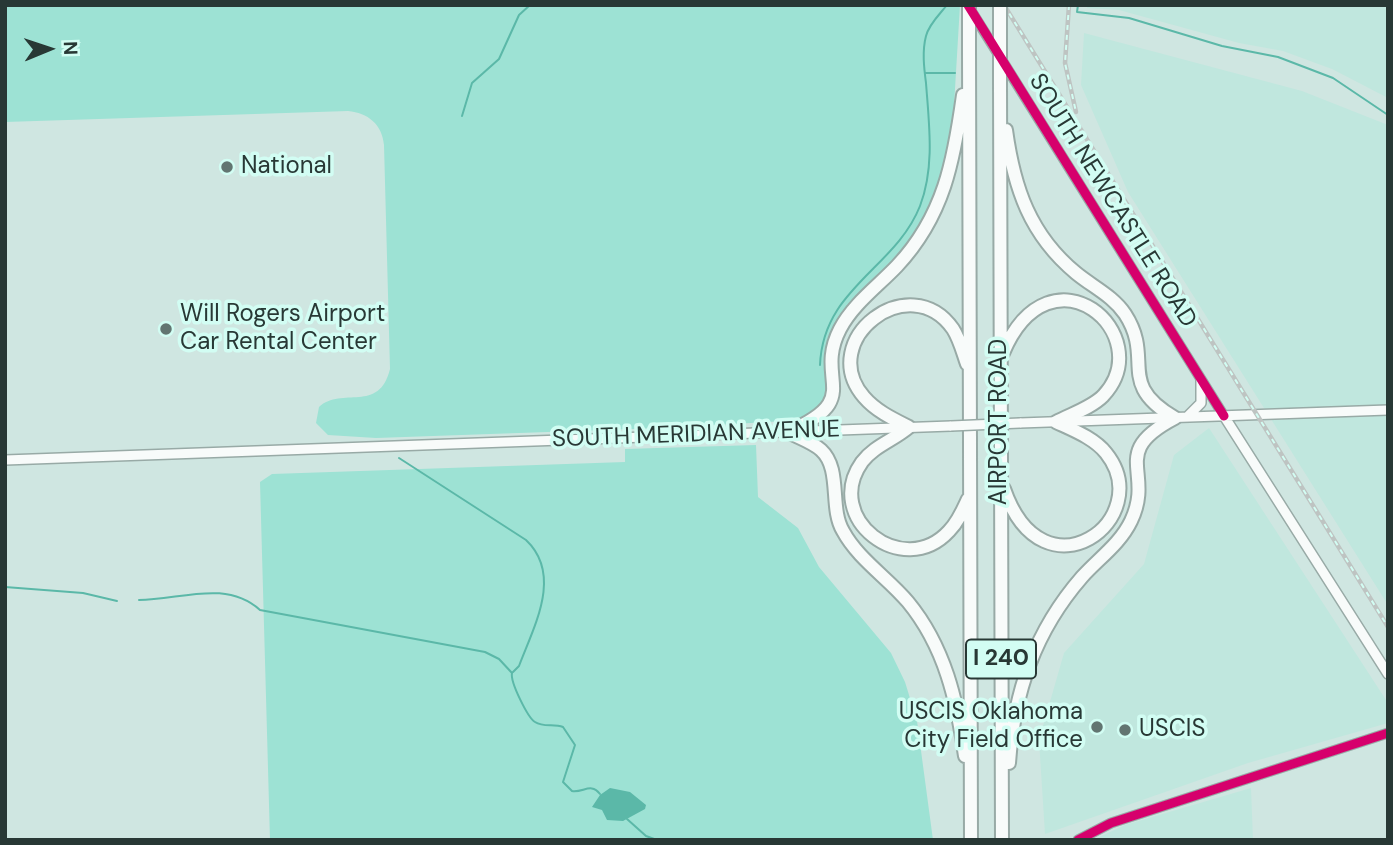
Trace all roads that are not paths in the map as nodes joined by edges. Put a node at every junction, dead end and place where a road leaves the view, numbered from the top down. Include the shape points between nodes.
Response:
1 (969, 5) edge
2 (1000, 5) edge
3 (969, 50) junction
4 (1001, 105) junction
5 (1000, 360) junction
6 (970, 375) junction
7 (1201, 381) junction
8 (1388, 410) edge
9 (1224, 416) junction
10 (1181, 418) junction
11 (1056, 422) junction
12 (909, 427) junction
13 (788, 432) junction
14 (5, 460) edge
15 (1000, 479) junction
16 (971, 494) junction
17 (1388, 674) edge
18 (1388, 733) edge
19 (971, 798) junction
20 (971, 840) edge
21 (1003, 840) edge
22 (1078, 840) edge

1 - 3 highway, AIRPORT ROAD / I 240, bridge
1 - 7 street, SOUTH NEWCASTLE ROAD
2 - 4 highway, AIRPORT ROAD / I 240, bridge
3 - 6 highway, AIRPORT ROAD / I 240
3 - 13 highway via 954,157 943,197 912,249 841,326 833,353 829,407 815,420
4 - 5 highway, AIRPORT ROAD / I 240
4 - 10 highway via 1012,172 1026,213 1055,254 1112,299 1126,316 1136,340 1143,392 1157,408
5 - 11 highway via 1019,321 1041,306 1081,303 1104,318 1116,341 1116,375 1093,404
5 - 15 highway, AIRPORT ROAD / I 240
6 - 12 highway via 958,338 937,315 902,306 872,318 852,351 855,381 872,406
6 - 16 highway, AIRPORT ROAD / I 240
7 - 9 street, SOUTH NEWCASTLE ROAD
7 - 10 main road via 1201,403
8 - 9 main road, SOUTH MERIDIAN AVENUE
9 - 10 main road, SOUTH MERIDIAN AVENUE
9 - 17 main road, SOUTH NEWCASTLE ROAD
10 - 11 main road, SOUTH MERIDIAN AVENUE
10 - 21 highway via 1144,438 1137,456 1138,495 1132,519 1059,606 1030,658 1010,747
11 - 12 main road, SOUTH MERIDIAN AVENUE, bridge
11 - 15 highway via 1096,443 1114,465 1118,500 1106,526 1084,542 1045,542 1019,524
12 - 13 main road, SOUTH MERIDIAN AVENUE
12 - 16 highway via 870,453 856,472 853,504 866,532 901,550 930,545 956,524
13 - 14 main road, SOUTH MERIDIAN AVENUE
13 - 19 highway via 824,453 832,472 833,503 841,529 909,603 940,653 959,715
15 - 21 highway, AIRPORT ROAD / I 240
16 - 19 highway, AIRPORT ROAD / I 240
18 - 22 street via 1111,823
19 - 20 highway, AIRPORT ROAD / I 240

